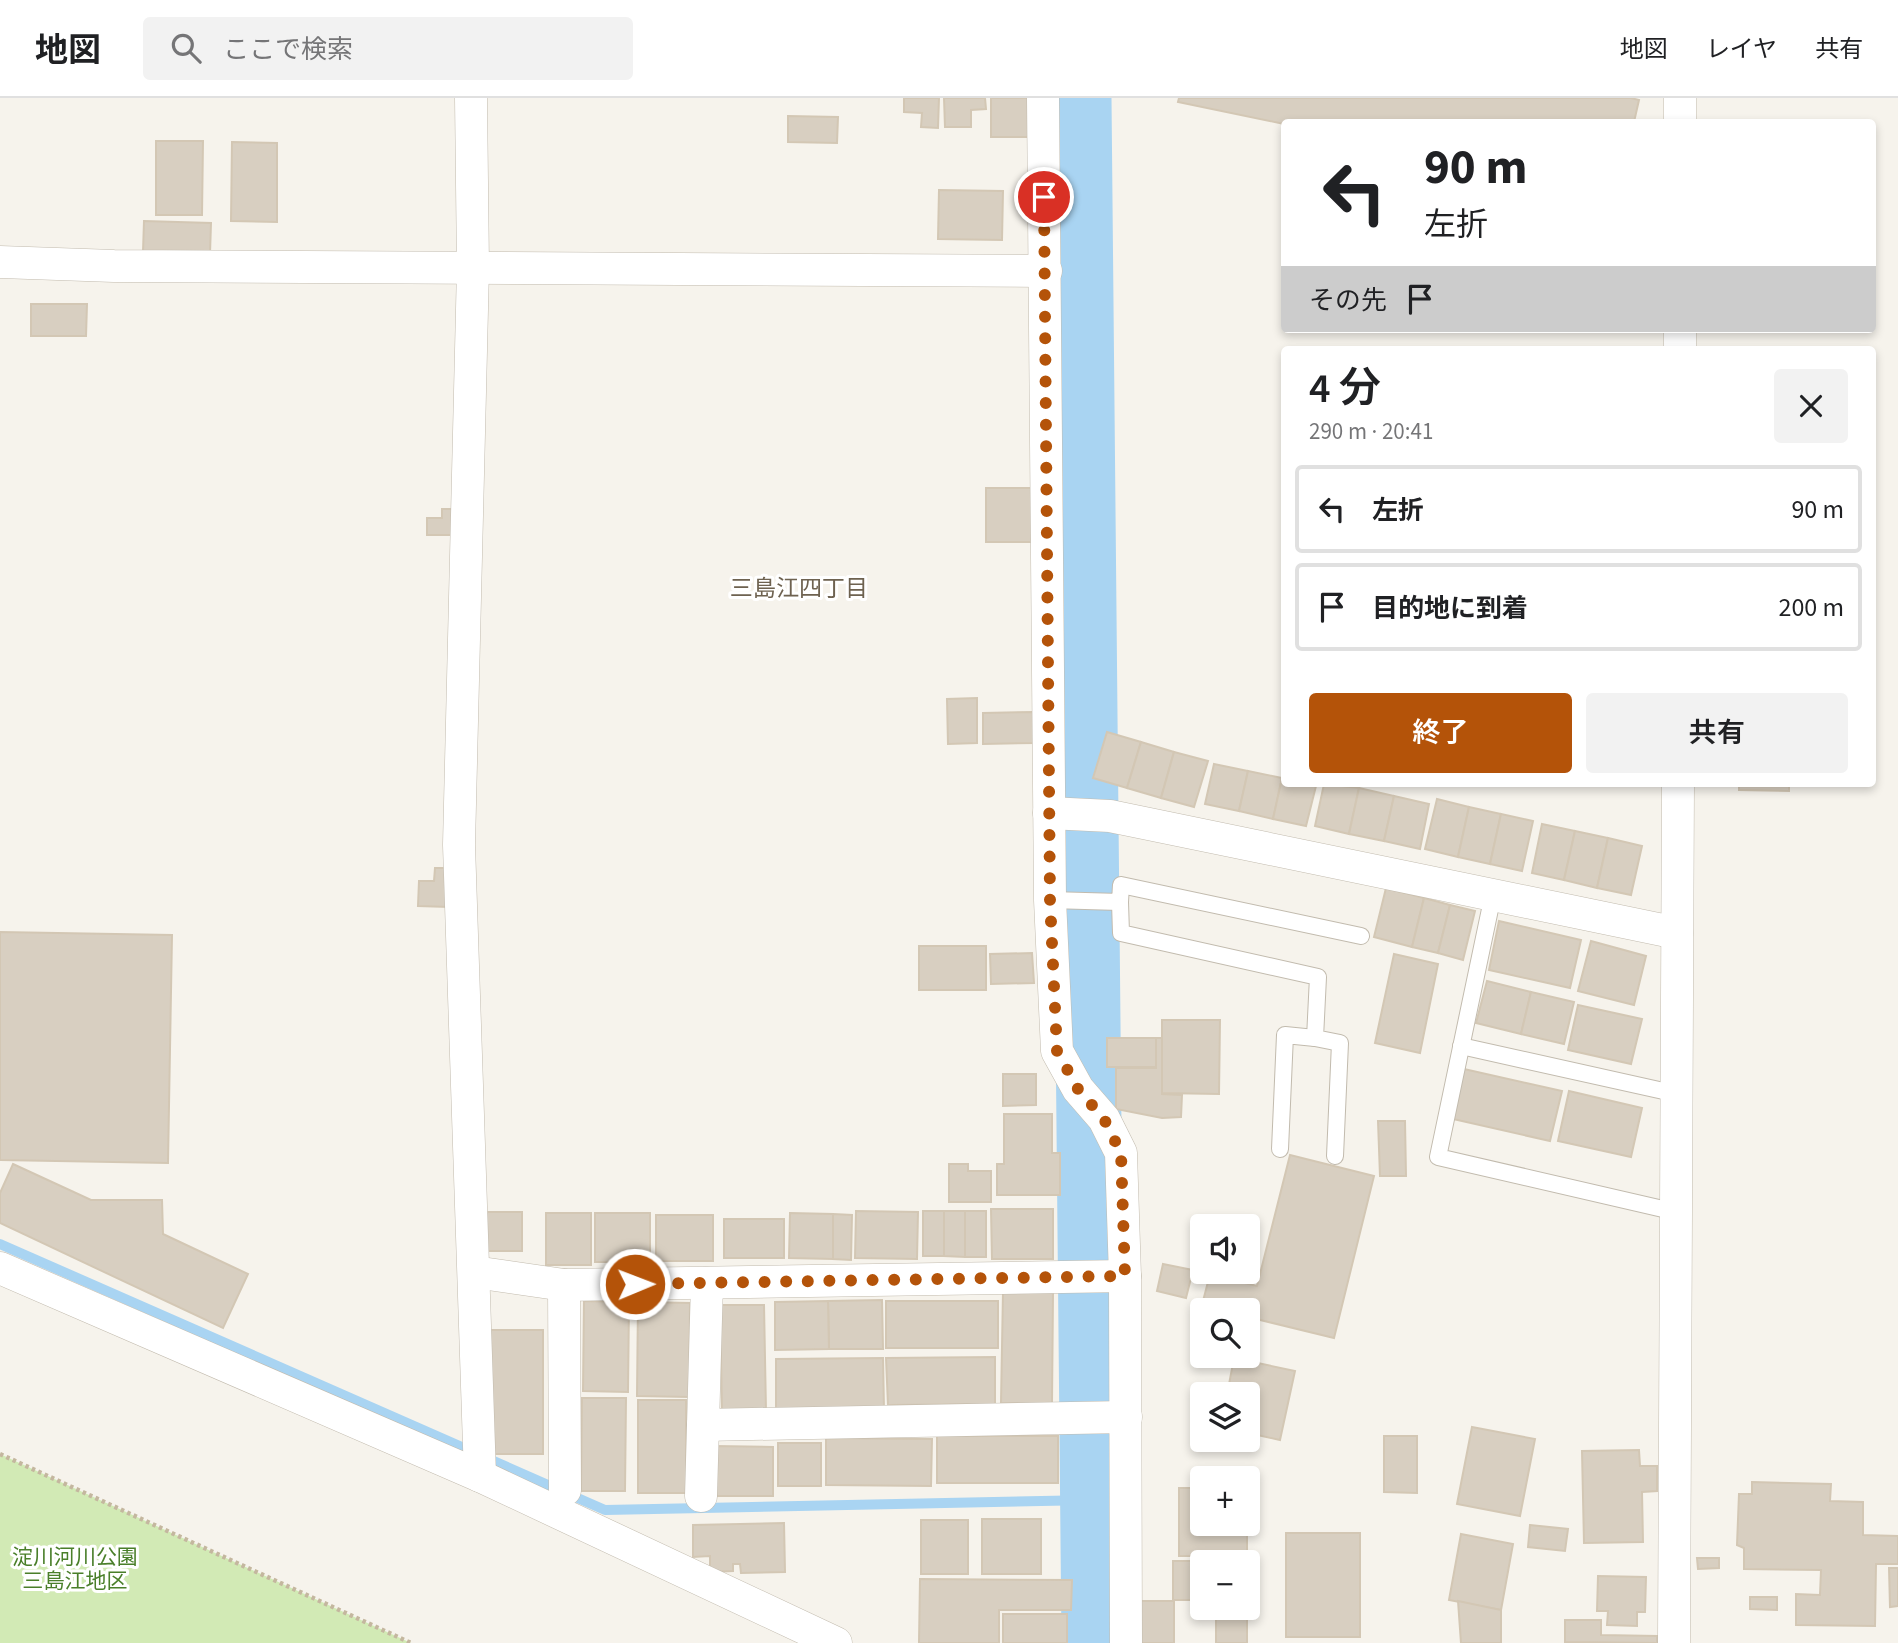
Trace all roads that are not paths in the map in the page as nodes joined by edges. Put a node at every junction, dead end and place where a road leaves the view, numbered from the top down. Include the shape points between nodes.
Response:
1 (471, 98) edge
2 (1043, 98) edge
3 (1681, 98) edge
4 (1680, 119) edge
5 (0, 262) edge
6 (473, 268) junction
7 (1046, 271) junction
8 (1678, 787) edge
9 (1049, 813) junction
10 (1493, 895) junction
11 (1050, 900) junction
12 (1120, 902) junction
13 (1677, 933) junction
14 (1362, 936) dead end
15 (1315, 1038) junction
16 (1461, 1045) junction
17 (1677, 1094) junction
18 (1280, 1149) dead end
19 (1335, 1156) dead end
20 (1676, 1212) junction
21 (0, 1268) edge
22 (474, 1272) junction
23 (1125, 1276) junction
24 (707, 1283) junction
25 (564, 1285) junction
26 (1125, 1417) junction
27 (703, 1425) junction
28 (480, 1476) junction
29 (565, 1490) dead end
30 (701, 1496) dead end
31 (836, 1643) edge
32 (1126, 1643) edge
33 (1675, 1643) edge

1 - 6 street
2 - 7 street
3 - 4 street
5 - 6 street
6 - 7 street
6 - 22 street via 459,845
7 - 9 street
8 - 13 street
9 - 10 street via 1110,816
9 - 11 street
10 - 13 street
10 - 16 lane
11 - 12 lane
11 - 23 street via 1057,1051 1078,1089 1104,1119 1121,1153
12 - 14 lane via 1121,885
12 - 15 lane via 1121,933 1318,977
13 - 17 street
15 - 18 lane via 1285,1035
15 - 19 lane via 1340,1042
16 - 17 lane
16 - 20 lane via 1438,1157
17 - 20 street
20 - 33 street
21 - 28 street
22 - 25 street
22 - 28 street
23 - 24 street
23 - 26 street
24 - 25 street
24 - 27 street
25 - 29 street
26 - 27 street
26 - 32 street
27 - 30 street
28 - 31 street

